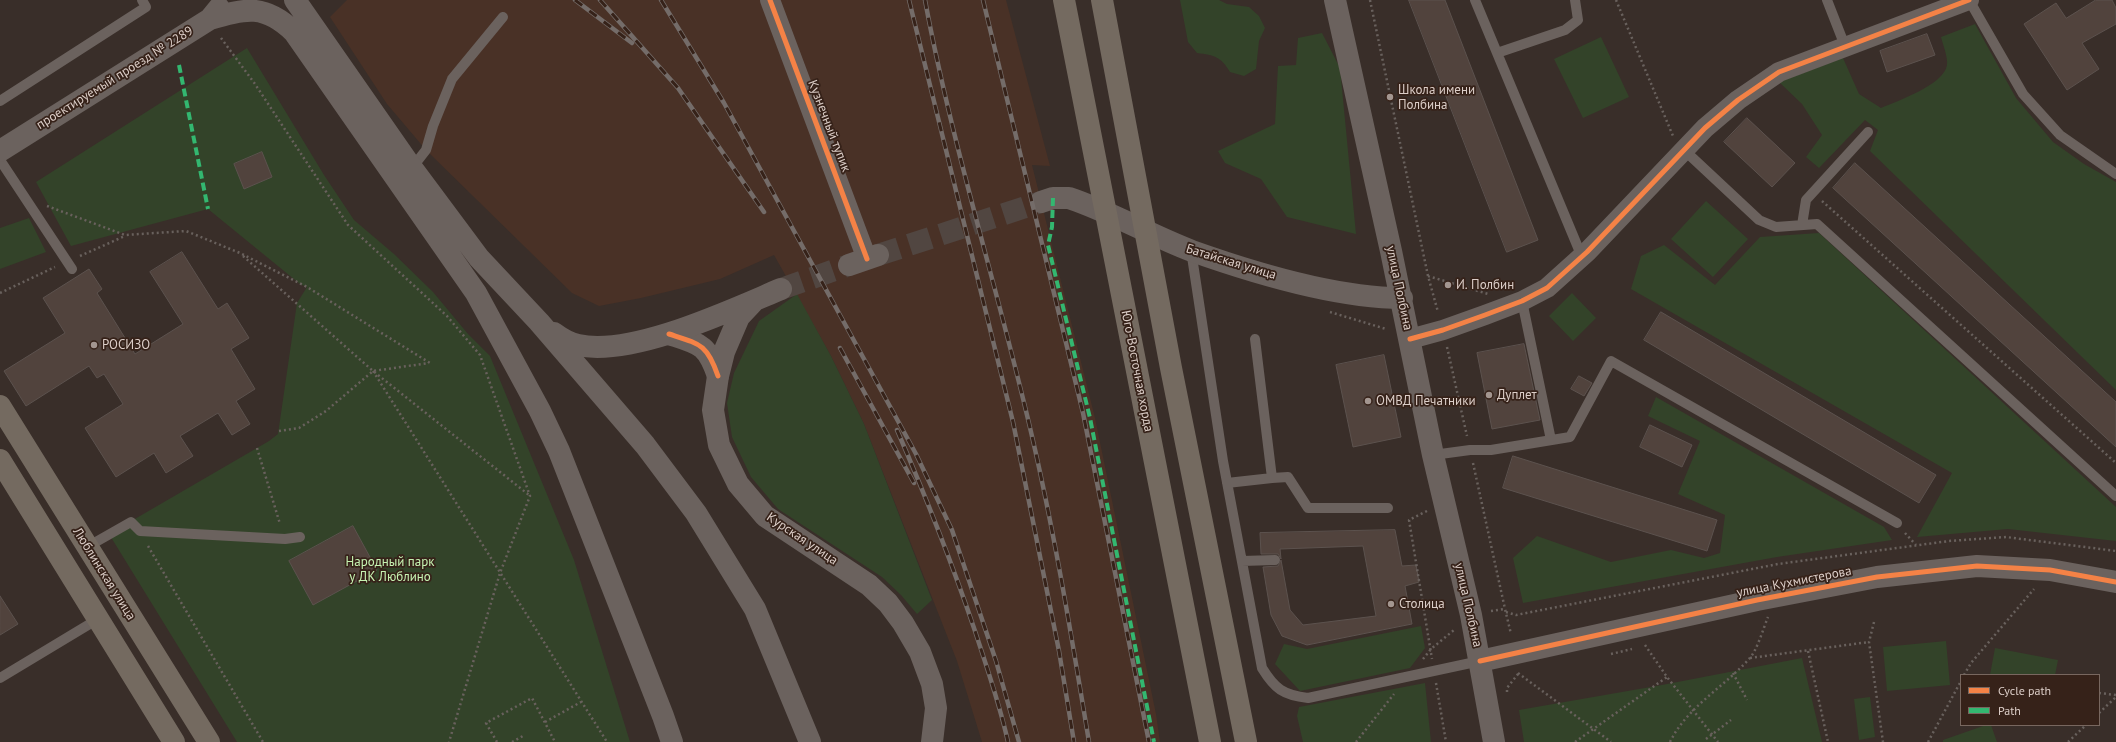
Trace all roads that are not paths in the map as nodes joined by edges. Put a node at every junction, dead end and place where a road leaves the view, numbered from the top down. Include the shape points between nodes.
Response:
1 (142, 0) edge
2 (226, 0) edge
3 (295, 0) edge
4 (770, 0) edge
5 (1064, 0) edge
6 (1102, 0) edge
7 (1335, 0) edge
8 (1475, 0) edge
9 (1575, 0) edge
10 (1827, 0) edge
11 (1969, 0) edge
12 (503, 17) dead end
13 (210, 18) junction
14 (1845, 46) junction
15 (1497, 53) junction
16 (0, 101) edge
17 (1868, 132) dead end
18 (1682, 150) junction
19 (0, 152) edge
20 (0, 160) edge
21 (412, 168) junction
22 (2116, 174) edge
23 (1041, 202) tunnel mouth
24 (1802, 225) junction
25 (1191, 250) junction
26 (1582, 257) junction
27 (865, 260) dead end
28 (72, 268) dead end
29 (782, 289) tunnel mouth
30 (1402, 298) junction
31 (754, 301) junction
32 (1519, 302) junction
33 (539, 322) junction
34 (669, 334) junction
35 (1255, 338) dead end
36 (1410, 339) junction
37 (718, 376) junction
38 (0, 406) edge
39 (1551, 440) junction
40 (1433, 455) junction
41 (0, 460) edge
42 (1272, 478) junction
43 (1227, 483) junction
44 (2116, 496) edge
45 (1388, 508) dead end
46 (1897, 523) dead end
47 (300, 537) dead end
48 (87, 547) junction
49 (1242, 560) junction
50 (1275, 560) dead end
51 (2116, 582) edge
52 (98, 619) junction
53 (1480, 662) junction
54 (0, 678) edge
55 (174, 742) edge
56 (209, 742) edge
57 (672, 742) edge
58 (810, 742) edge
59 (932, 742) edge
60 (1210, 742) edge
61 (1246, 742) edge
62 (1494, 742) edge

1 - 16 lane via 146,6
2 - 13 main road, проектируемый проезд № 2289
3 - 21 main road
4 - 27 street, Кузнечный тупик
5 - 60 main road, Юго-Восточная хорда
6 - 61 main road
7 - 30 main road, улица Полбина
8 - 15 lane
9 - 15 lane via 1578,20 1565,30
10 - 14 lane
11 - 14 street
11 - 22 lane via 2023,94 2060,135
12 - 21 lane via 452,79 426,150
13 - 19 main road, проектируемый проезд № 2289
13 - 57 main road via 241,11 268,12 283,21 294,32 476,293 559,451
14 - 18 street via 1779,72 1738,100
15 - 26 lane
17 - 24 lane via 1806,200
18 - 24 lane via 1759,220 1776,228
18 - 26 street
20 - 28 lane
21 - 33 main road via 479,258
23 - 25 main road, Батайская улица via 1053,198 1069,198
24 - 44 lane via 1817,224
25 - 30 main road, Батайская улица via 1336,292 1374,298
25 - 43 lane
26 - 32 street via 1547,288
29 - 31 main road
30 - 36 main road, улица Полбина
31 - 34 main road
31 - 37 main road, Курская улица via 739,317 724,352
32 - 36 street via 1443,330
32 - 39 lane
33 - 34 main road via 565,341 595,348
33 - 58 main road via 645,445 696,513 755,609
34 - 37 main road via 703,346 711,356
35 - 42 lane
36 - 40 main road, улица Полбина
37 - 59 main road, Курская улица via 713,410 719,445 738,484 765,516 869,585 888,602 920,652 932,684 936,708
38 - 48 main road, Люблинская улица
39 - 40 lane via 1491,450
39 - 46 lane via 1570,437 1611,360
40 - 53 main road, улица Полбина
41 - 52 main road
42 - 43 lane
42 - 45 lane via 1288,477 1308,508
43 - 49 lane
47 - 48 lane via 285,539 140,531 131,522
48 - 56 main road, Люблинская улица
49 - 50 lane
49 - 53 lane via 1262,668 1272,685 1290,696 1308,698
51 - 53 main road, улица Кухмистерова via 2050,570 1977,566 1877,577 1756,600 1518,667
52 - 54 lane
52 - 55 main road
53 - 62 main road, улица Полбина

